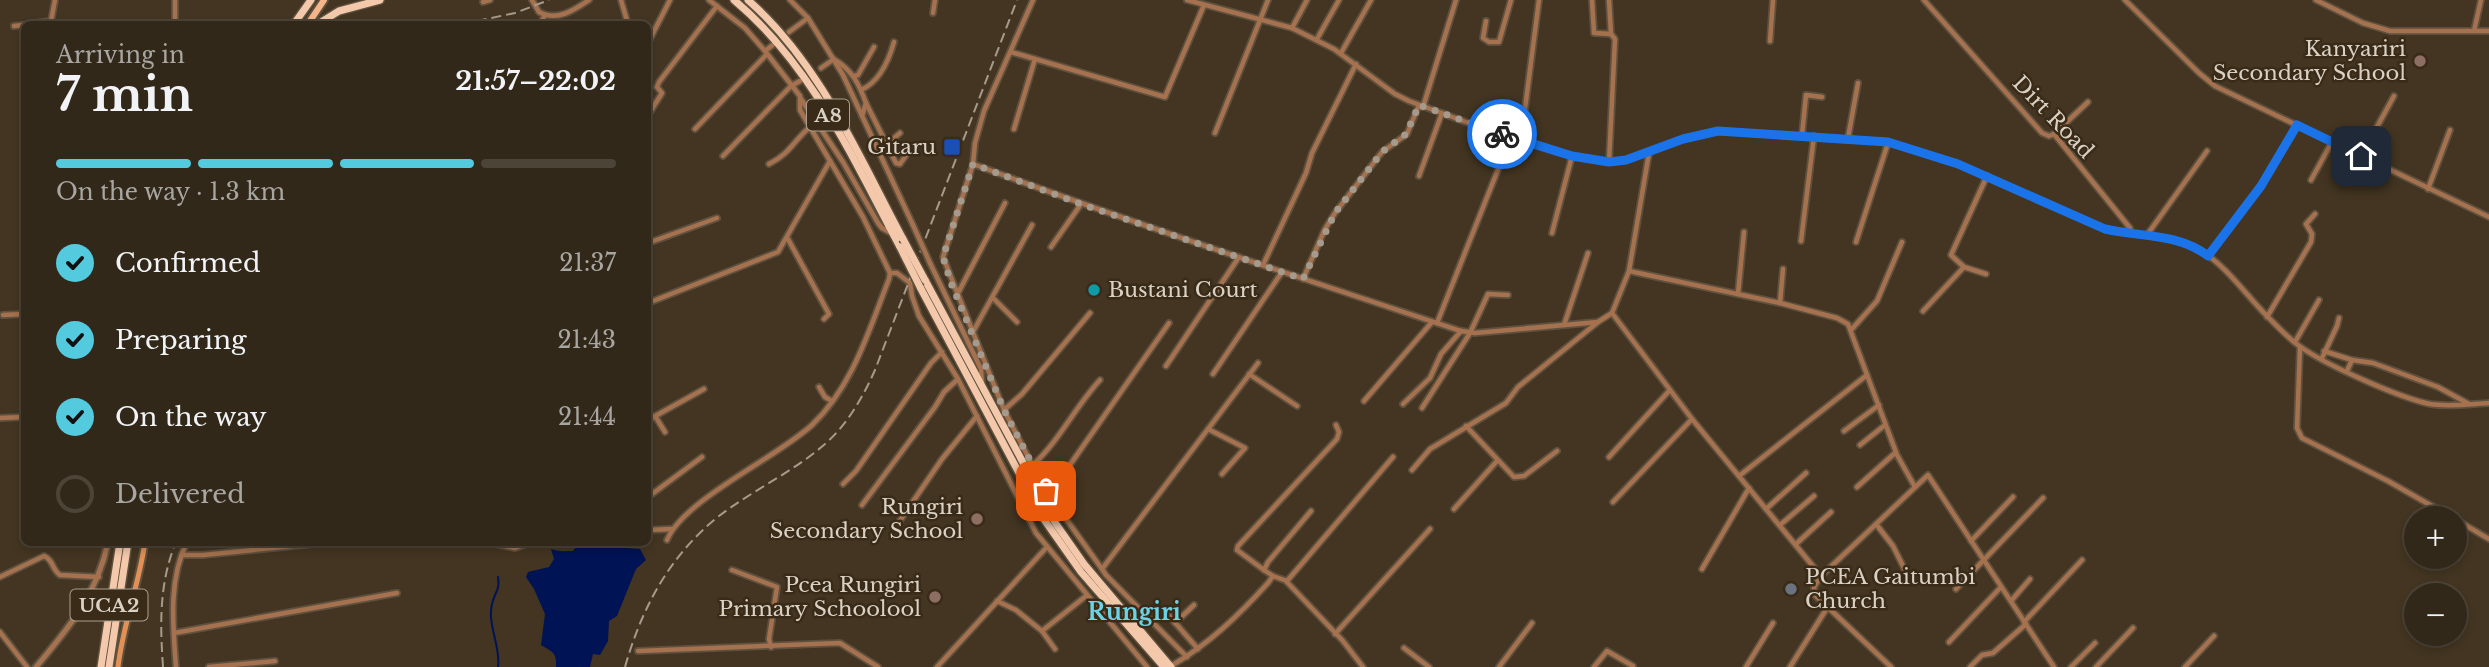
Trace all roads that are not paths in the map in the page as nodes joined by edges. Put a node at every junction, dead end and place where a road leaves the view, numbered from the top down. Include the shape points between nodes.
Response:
1 (55, 0) edge
2 (175, 0) edge
3 (311, 0) edge
4 (324, 0) edge
5 (380, 0) edge
6 (490, 0) edge
7 (532, 0) edge
8 (589, 0) edge
9 (621, 0) edge
10 (670, 0) edge
11 (709, 0) edge
12 (734, 0) edge
13 (748, 0) edge
14 (790, 0) edge
15 (935, 0) edge
16 (1032, 0) edge
17 (1187, 0) edge
18 (1268, 0) edge
19 (1307, 0) edge
20 (1339, 0) edge
21 (1371, 0) edge
22 (1456, 0) edge
23 (1511, 0) edge
24 (1539, 0) edge
25 (1592, 0) edge
26 (1609, 0) edge
27 (1773, 0) edge
28 (1924, 0) edge
29 (2125, 0) edge
30 (2316, 0) edge
31 (2481, 0) edge
32 (483, 2) dead end
33 (1204, 5) junction
34 (717, 6) junction
35 (933, 13) dead end
36 (545, 15) junction
37 (808, 18) junction
38 (1261, 19) junction
39 (51, 21) edge
40 (175, 21) edge
41 (296, 21) edge
42 (310, 21) edge
43 (321, 21) edge
44 (542, 21) edge
45 (627, 21) edge
46 (1486, 21) dead end
47 (21, 25) edge
48 (13, 26) dead end
49 (1292, 28) junction
50 (2474, 31) junction
51 (2489, 31) edge
52 (789, 32) dead end
53 (1611, 34) junction
54 (651, 37) edge
55 (1317, 39) junction
56 (894, 41) dead end
57 (1770, 41) dead end
58 (774, 44) dead end
59 (874, 47) dead end
60 (1011, 52) junction
61 (766, 53) junction
62 (1341, 53) junction
63 (1035, 58) junction
64 (834, 59) junction
65 (1356, 64) junction
66 (821, 68) dead end
67 (854, 76) junction
68 (800, 81) dead end
69 (1858, 83) dead end
70 (792, 86) junction
71 (861, 90) junction
72 (800, 96) junction
73 (2394, 96) dead end
74 (1822, 97) dead end
75 (2088, 102) dead end
76 (866, 103) junction
77 (1421, 106) junction
78 (651, 110) edge
79 (1442, 113) junction
80 (862, 116) junction
81 (2297, 125) junction
82 (810, 127) junction
83 (695, 129) dead end
84 (1014, 129) dead end
85 (2450, 130) dead end
86 (900, 133) dead end
87 (1215, 134) dead end
88 (2054, 134) junction
89 (1802, 135) junction
90 (1814, 136) junction
91 (1511, 137) junction
92 (1849, 138) junction
93 (1521, 140) junction
94 (1888, 142) junction
95 (2332, 142) junction
96 (887, 144) junction
97 (2207, 150) dead end
98 (1649, 153) junction
99 (907, 154) dead end
100 (723, 156) dead end
101 (1572, 156) junction
102 (2361, 156) junction
103 (830, 160) junction
104 (1609, 162) junction
105 (769, 164) dead end
106 (973, 164) junction
107 (1419, 176) dead end
108 (1987, 176) junction
109 (2311, 180) dead end
110 (2428, 189) junction
111 (1004, 203) dead end
112 (1081, 204) junction
113 (2315, 214) dead end
114 (2489, 217) edge
115 (717, 218) dead end
116 (1032, 225) dead end
117 (2130, 228) dead end
118 (1744, 232) dead end
119 (892, 233) junction
120 (1552, 233) dead end
121 (2146, 236) junction
122 (788, 238) junction
123 (1801, 241) dead end
124 (651, 242) edge
125 (1856, 242) dead end
126 (1902, 242) dead end
127 (1051, 247) dead end
128 (1588, 253) dead end
129 (2208, 256) junction
130 (1240, 257) junction
131 (1263, 265) junction
132 (1964, 267) junction
133 (1783, 269) dead end
134 (1629, 271) junction
135 (890, 272) junction
136 (1282, 272) junction
137 (1986, 274) dead end
138 (1303, 279) junction
139 (1738, 294) junction
140 (1508, 295) dead end
141 (957, 296) junction
142 (993, 298) junction
143 (2319, 300) dead end
144 (651, 302) edge
145 (1780, 303) junction
146 (1923, 311) dead end
147 (1090, 313) dead end
148 (1612, 313) junction
149 (21, 314) edge
150 (3, 315) dead end
151 (2267, 317) junction
152 (2339, 318) dead end
153 (824, 319) dead end
154 (1017, 322) dead end
155 (1434, 322) junction
156 (1598, 322) junction
157 (1169, 323) dead end
158 (1564, 325) junction
159 (1851, 330) junction
160 (973, 331) junction
161 (1461, 331) junction
162 (1470, 333) junction
163 (2295, 342) junction
164 (2300, 347) junction
165 (2324, 351) junction
166 (942, 352) junction
167 (2322, 358) junction
168 (2352, 359) junction
169 (1258, 363) dead end
170 (1166, 366) dead end
171 (981, 369) junction
172 (2347, 371) junction
173 (1213, 374) dead end
174 (1249, 374) junction
175 (1867, 374) junction
176 (958, 379) junction
177 (1100, 380) dead end
178 (993, 381) junction
179 (819, 387) dead end
180 (983, 387) junction
181 (704, 389) dead end
182 (1669, 391) junction
183 (832, 401) junction
184 (1364, 401) dead end
185 (2489, 403) edge
186 (1404, 404) dead end
187 (2469, 404) junction
188 (1879, 405) junction
189 (1297, 406) dead end
190 (1422, 408) dead end
191 (1004, 410) junction
192 (655, 416) junction
193 (977, 416) junction
194 (21, 417) edge
195 (0, 418) edge
196 (651, 418) edge
197 (1692, 419) junction
198 (1336, 425) dead end
199 (1885, 425) junction
200 (1466, 426) junction
201 (1208, 429) junction
202 (1844, 431) dead end
203 (665, 432) dead end
204 (1860, 445) dead end
205 (1557, 451) dead end
206 (1896, 452) junction
207 (702, 457) dead end
208 (1393, 457) dead end
209 (1609, 457) dead end
210 (1497, 461) junction
211 (1032, 466) junction
212 (1412, 470) dead end
213 (1806, 473) dead end
214 (1222, 474) dead end
215 (1739, 476) junction
216 (844, 485) dead end
217 (1857, 487) dead end
218 (1915, 487) junction
219 (1749, 488) junction
220 (1048, 492) junction
221 (651, 496) edge
222 (1814, 496) dead end
223 (2013, 497) dead end
224 (2043, 498) dead end
225 (1614, 502) dead end
226 (862, 505) dead end
227 (2430, 506) edge
228 (1454, 509) dead end
229 (1766, 509) junction
230 (1311, 511) dead end
231 (1831, 512) dead end
232 (899, 523) dead end
233 (1876, 524) junction
234 (1780, 525) junction
235 (2467, 526) edge
236 (671, 529) junction
237 (1430, 529) dead end
238 (651, 530) edge
239 (2489, 538) edge
240 (667, 540) dead end
241 (1971, 541) junction
242 (1796, 544) junction
243 (107, 546) edge
244 (119, 546) edge
245 (127, 546) edge
246 (144, 546) edge
247 (185, 546) edge
248 (292, 546) edge
249 (1046, 548) junction
250 (182, 555) junction
251 (2082, 560) dead end
252 (1985, 561) junction
253 (1102, 569) junction
254 (1702, 569) dead end
255 (732, 570) dead end
256 (1264, 570) junction
257 (1905, 570) dead end
258 (1273, 576) junction
259 (1821, 576) junction
260 (0, 577) edge
261 (99, 577) junction
262 (2030, 579) dead end
263 (1286, 581) junction
264 (2001, 587) junction
265 (1956, 589) dead end
266 (397, 593) dead end
267 (1086, 596) junction
268 (997, 601) junction
269 (2011, 601) junction
270 (1194, 605) dead end
271 (1828, 608) junction
272 (1164, 610) dead end
273 (1175, 623) junction
274 (1773, 623) dead end
275 (2025, 623) junction
276 (1532, 624) dead end
277 (2133, 628) dead end
278 (1042, 631) junction
279 (0, 632) edge
280 (174, 633) junction
281 (1335, 634) junction
282 (2214, 636) dead end
283 (1949, 642) dead end
284 (2095, 643) dead end
285 (771, 646) junction
286 (1404, 648) dead end
287 (1055, 649) dead end
288 (1198, 649) junction
289 (638, 651) dead end
290 (1187, 657) junction
291 (275, 661) dead end
292 (1175, 666) edge
293 (1633, 666) edge
294 (27, 667) edge
295 (36, 667) edge
296 (101, 667) edge
297 (109, 667) edge
298 (118, 667) edge
299 (176, 667) edge
300 (209, 667) edge
301 (878, 667) edge
302 (937, 667) edge
303 (1147, 667) edge
304 (1164, 667) edge
305 (1363, 667) edge
306 (1429, 667) edge
307 (1499, 667) edge
308 (1594, 667) edge
309 (1745, 667) edge
310 (1790, 667) edge
311 (1891, 667) edge
312 (1970, 667) edge
313 (2054, 667) edge
314 (2071, 667) edge
315 (2096, 667) edge
316 (2185, 667) edge

1 - 39 street
2 - 40 street
3 - 41 highway
4 - 42 main road
5 - 43 highway
6 - 32 street
7 - 36 street
8 - 36 street via 567,13
9 - 45 street
10 - 54 street
11 - 34 street
12 - 119 highway, A8 via 775,38 813,89
13 - 180 highway, A8, bridge via 781,32 814,75
14 - 37 street
15 - 35 street
16 - 60 street
17 - 33 street
18 - 38 street
19 - 49 street
20 - 55 street
21 - 62 street
22 - 77 street
23 - 46 street via 1499,42 1483,38
24 - 93 street
25 - 53 street via 1594,33
26 - 53 street
27 - 57 street
28 - 88 street, Dirt Road via 2042,133
29 - 81 street via 2199,74
30 - 50 street via 2376,29
31 - 50 street
33 - 38 street
33 - 63 street via 1165,97
34 - 61 street
34 - 78 street via 659,82 662,93
36 - 44 street
37 - 52 street
37 - 64 street
38 - 49 street
38 - 87 street
47 - 48 street
49 - 55 street
50 - 51 street
53 - 104 street via 1615,45
55 - 62 street
56 - 71 street via 872,85
58 - 61 street
59 - 67 street
60 - 63 street
60 - 106 street via 984,111
61 - 70 street
61 - 83 street
62 - 65 street
63 - 84 street
64 - 66 street
64 - 67 street
64 - 80 street
65 - 77 street via 1395,94
65 - 131 street
67 - 71 street
68 - 70 street
69 - 92 street
70 - 72 street
70 - 100 street
71 - 76 street
72 - 82 street via 800,110
72 - 119 street via 878,223
73 - 102 street
74 - 89 street via 1806,95
75 - 88 street
76 - 80 street
76 - 96 street
77 - 79 street
77 - 138 street via 1406,134 1382,152 1335,213
79 - 91 street
79 - 107 street
80 - 171 street, bridge
81 - 95 street
81 - 129 street via 2261,186
82 - 103 street
82 - 105 street via 788,153
85 - 110 street
86 - 96 street
88 - 117 street, Dirt Road
89 - 90 street
89 - 98 street via 1718,131
90 - 92 street
90 - 123 street
91 - 93 street
91 - 155 street
92 - 94 street
93 - 101 street
94 - 108 street
94 - 125 street
95 - 102 street
95 - 109 street
96 - 99 street via 898,164
97 - 121 street
98 - 104 street
98 - 134 street
101 - 104 street
101 - 120 street
102 - 110 street
103 - 122 street
103 - 135 street
106 - 112 street
106 - 141 street via 943,253
108 - 121 street via 2105,229
108 - 132 street via 1951,255
110 - 114 street
111 - 141 street
112 - 127 street
112 - 130 street
113 - 151 street via 2306,224 2311,242
115 - 124 street
116 - 142 street
118 - 139 street
119 - 304 highway, A8, bridge via 1044,518 1082,572
121 - 129 street via 2177,240
122 - 144 street via 781,250 769,257
122 - 153 street via 830,314
126 - 159 street via 1877,301
128 - 158 street
129 - 151 street
130 - 131 street
130 - 170 street
131 - 136 street
132 - 137 street
132 - 146 street
133 - 145 street
134 - 139 street
134 - 148 street
135 - 166 street via 910,283 919,316
135 - 183 street via 862,349
136 - 138 street
136 - 173 street
138 - 155 street
139 - 145 street
140 - 162 street via 1488,294
141 - 160 street
142 - 154 street
142 - 160 street
143 - 163 street
145 - 159 street via 1843,320
147 - 191 street
148 - 156 street
148 - 182 street
149 - 150 street
151 - 163 street
152 - 165 street
155 - 161 street
155 - 184 street
156 - 158 street
156 - 200 street via 1518,387 1506,403
157 - 220 street
158 - 162 street
159 - 175 street
160 - 178 street
161 - 162 street
161 - 186 street via 1441,354 1430,378
162 - 190 street
163 - 164 street
164 - 167 street
164 - 227 street via 2297,428 2302,438
165 - 167 street
165 - 168 street
166 - 176 street
166 - 216 street
167 - 172 street
168 - 172 street
168 - 187 street via 2438,387
169 - 174 street
171 - 178 street
171 - 180 street
172 - 187 street via 2414,400
174 - 189 street
174 - 201 street
175 - 188 street
175 - 215 street
176 - 193 street
176 - 226 street via 944,391
177 - 211 street via 1054,444
178 - 191 street
179 - 183 street
180 - 292 highway, A8 via 1068,543
181 - 192 street
182 - 197 street
182 - 209 street
183 - 236 street via 812,425 716,491
185 - 187 street
188 - 199 street
188 - 202 street
191 - 211 street
192 - 196 street
192 - 203 street
193 - 232 street via 942,458
193 - 249 street
194 - 195 street
197 - 215 street
197 - 225 street
198 - 256 street via 1337,439 1238,546 1241,554
199 - 204 street
199 - 206 street
200 - 210 street
200 - 212 street via 1430,449
201 - 214 street via 1244,448
201 - 253 street
205 - 210 street via 1520,477
206 - 217 street
206 - 218 street
207 - 221 street
208 - 263 street
210 - 228 street
211 - 220 street
213 - 229 street
215 - 219 street
218 - 233 street
218 - 241 street via 1928,475
219 - 229 street
219 - 254 street
220 - 253 street
222 - 234 street
223 - 241 street
224 - 252 street
229 - 234 street
230 - 256 street
231 - 242 street
233 - 257 street
233 - 259 street
234 - 242 street
235 - 239 street
236 - 238 street
236 - 240 street
237 - 281 street
241 - 252 street
242 - 259 street
243 - 261 street
244 - 296 highway, UCA2
245 - 297 highway, UCA2
246 - 298 main road
247 - 250 street
248 - 250 street
249 - 267 street
249 - 268 street
250 - 280 street via 173,605
251 - 275 street
252 - 264 street
252 - 265 street
253 - 290 street
255 - 285 street via 777,587
256 - 258 street
258 - 263 street
258 - 288 street
259 - 271 street via 1814,591
260 - 261 street via 44,556 60,575
261 - 295 street via 72,624
262 - 269 street
263 - 281 street
264 - 269 street
264 - 283 street
266 - 280 street
267 - 278 street
267 - 303 street
268 - 278 street
268 - 302 street
269 - 275 street
270 - 273 street
271 - 310 street
271 - 311 street
272 - 273 street
273 - 288 street
274 - 309 street
275 - 312 street
275 - 313 street
276 - 307 street
277 - 315 street
278 - 287 street
279 - 294 street
280 - 299 street
281 - 305 street
282 - 316 street
284 - 314 street
285 - 289 street
285 - 301 street via 839,643
286 - 306 street
288 - 290 street
290 - 292 street
291 - 300 street
293 - 308 street via 1607,651

